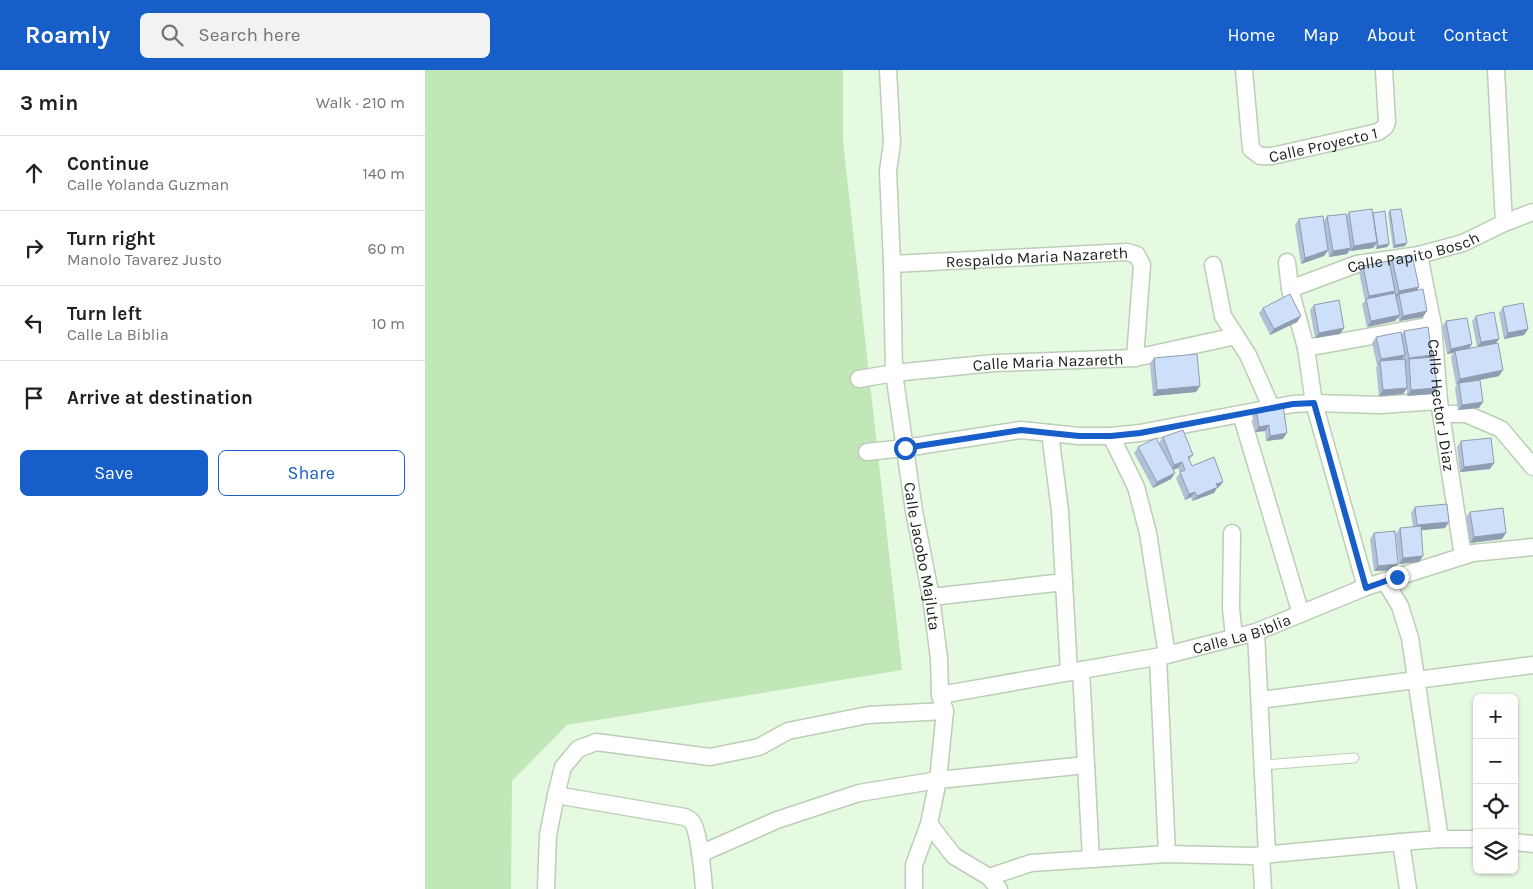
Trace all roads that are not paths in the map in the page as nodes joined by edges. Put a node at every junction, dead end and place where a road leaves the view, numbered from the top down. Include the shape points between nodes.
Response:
1 (888, 70) edge
2 (1244, 70) edge
3 (1384, 70) edge
4 (1496, 70) edge
5 (1533, 212) edge
6 (1504, 223) junction
7 (1419, 255) junction
8 (1287, 262) dead end
9 (892, 264) junction
10 (1213, 265) dead end
11 (1291, 289) junction
12 (1433, 325) junction
13 (1236, 336) junction
14 (1306, 348) junction
15 (1135, 358) junction
16 (894, 373) junction
17 (859, 379) dead end
18 (1314, 403) junction
19 (1440, 408) junction
20 (1272, 409) junction
21 (1241, 414) junction
22 (1051, 433) junction
23 (1111, 436) junction
24 (905, 448) junction
25 (867, 452) dead end
26 (1533, 468) edge
27 (1232, 533) dead end
28 (1533, 547) edge
29 (1463, 556) junction
30 (1385, 581) junction
31 (1064, 582) junction
32 (1366, 588) junction
33 (931, 597) junction
34 (1301, 614) junction
35 (1256, 632) junction
36 (1234, 637) junction
37 (1162, 656) junction
38 (1533, 665) edge
39 (1075, 671) junction
40 (1416, 680) junction
41 (940, 695) junction
42 (1260, 700) junction
43 (945, 712) junction
44 (1354, 758) dead end
45 (1086, 765) junction
46 (1263, 765) junction
47 (938, 780) junction
48 (556, 795) junction
49 (929, 824) junction
50 (1440, 839) junction
51 (1473, 839) edge
52 (1401, 842) junction
53 (1518, 842) edge
54 (1533, 844) edge
55 (700, 854) junction
56 (1167, 854) junction
57 (1264, 854) junction
58 (1091, 859) junction
59 (994, 883) edge
60 (546, 889) edge
61 (704, 889) edge
62 (914, 889) edge
63 (1263, 889) edge
64 (1408, 889) edge

1 - 9 street, Calle Jacobo Majluta
2 - 3 street, Calle Proyecto 1 via 1251,149 1260,156 1378,132 1387,122
4 - 6 street
5 - 6 street, Calle Papito Bosch
6 - 7 street, Calle Papito Bosch via 1463,243
7 - 11 street, Calle Papito Bosch via 1357,264
7 - 12 street, Calle Hector J Diaz
8 - 11 street
9 - 15 street, Respaldo Maria Nazareth via 1127,252 1137,255 1142,265
9 - 16 street, Calle Jacobo Majluta
10 - 13 street via 1223,316
11 - 14 street
12 - 14 street
12 - 19 street, Calle Hector J Diaz
13 - 15 street, Calle Maria Nazareth
13 - 20 street
14 - 18 street
15 - 16 street, Calle Maria Nazareth via 994,363
16 - 17 street, Calle Maria Nazareth
16 - 24 street, Calle Jacobo Majluta
18 - 19 street
18 - 20 street
18 - 32 street
19 - 26 street via 1466,414 1501,429
19 - 29 street, Calle Hector J Diaz
20 - 21 street
21 - 23 street
21 - 34 street
22 - 23 street
22 - 24 street via 1021,430
22 - 31 street
23 - 37 street via 1136,487 1148,534
24 - 25 street
24 - 33 street, Calle Jacobo Majluta
27 - 36 street
28 - 29 street, Calle La Biblia
29 - 30 street, Calle La Biblia
30 - 32 street, Calle La Biblia
30 - 40 street via 1400,606 1410,638
31 - 33 street
31 - 39 street
32 - 34 street, Calle La Biblia
33 - 41 street, Calle Jacobo Majluta
34 - 35 street, Calle La Biblia
35 - 36 street, Calle La Biblia
35 - 42 street
36 - 37 street, Calle La Biblia
37 - 39 street, Calle La Biblia
37 - 56 street
38 - 40 street
39 - 41 street, Calle La Biblia
39 - 45 street
40 - 42 street
40 - 50 street
41 - 43 street, Calle Jacobo Majluta
42 - 46 street
43 - 47 street, Calle Jacobo Majluta
43 - 48 street via 868,715 788,731 759,747 710,757 596,742 578,748 563,766
44 - 46 lane
45 - 47 street
45 - 58 street
46 - 57 street
47 - 49 street, Calle Jacobo Majluta
47 - 55 street via 859,793 777,820
48 - 55 street via 691,820
48 - 60 street via 548,835
49 - 59 street via 954,856
49 - 62 street, Calle Jacobo Majluta via 914,865
50 - 51 street
50 - 52 street
52 - 57 street
52 - 64 street
53 - 54 street
55 - 61 street
56 - 57 street
56 - 58 street
57 - 63 street
58 - 59 street via 1031,863

